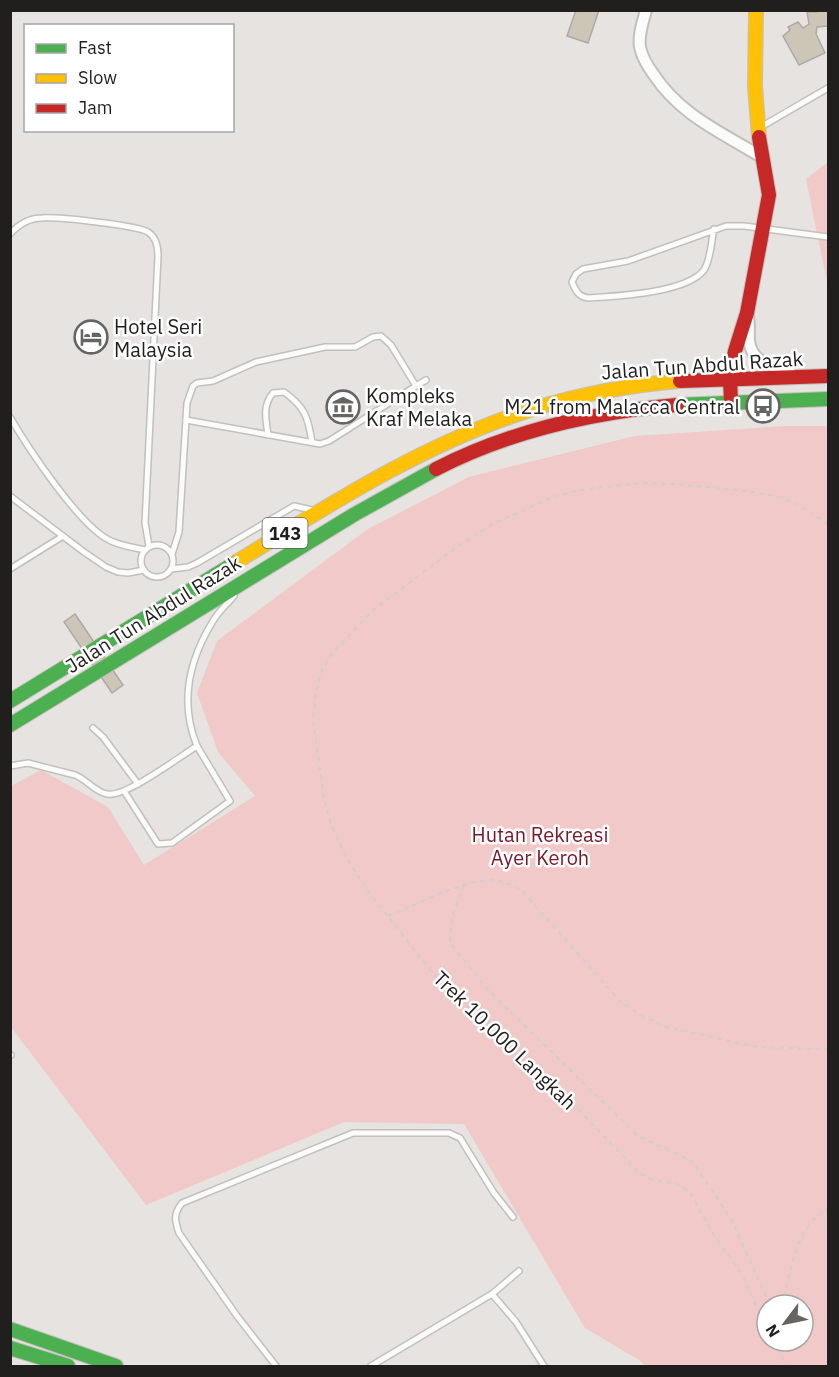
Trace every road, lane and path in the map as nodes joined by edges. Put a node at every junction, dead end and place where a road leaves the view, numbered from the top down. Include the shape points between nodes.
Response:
1 (646, 10) edge
2 (756, 10) edge
3 (828, 88) edge
4 (758, 129) junction
5 (763, 158) junction
6 (764, 229) junction
7 (714, 230) junction
8 (10, 234) edge
9 (828, 237) edge
10 (747, 313) junction
11 (828, 376) edge
12 (802, 377) junction
13 (730, 379) junction
14 (426, 380) dead end
15 (416, 386) junction
16 (828, 399) edge
17 (731, 401) junction
18 (10, 417) edge
19 (186, 420) junction
20 (268, 435) junction
21 (312, 442) junction
22 (10, 496) edge
23 (319, 512) junction
24 (828, 524) edge
25 (63, 536) junction
26 (147, 548) junction
27 (172, 554) junction
28 (10, 569) edge
29 (171, 569) junction
30 (144, 570) junction
31 (248, 578) junction
32 (10, 700) edge
33 (10, 725) edge
34 (93, 728) dead end
35 (197, 746) junction
36 (10, 766) edge
37 (138, 784) junction
38 (124, 791) junction
39 (464, 885) junction
40 (388, 916) junction
41 (828, 1049) edge
42 (828, 1208) edge
43 (513, 1217) dead end
44 (519, 1271) dead end
45 (764, 1293) edge
46 (785, 1293) edge
47 (492, 1294) junction
48 (755, 1303) edge
49 (10, 1329) edge
50 (10, 1348) edge
51 (780, 1353) edge
52 (68, 1366) edge
53 (116, 1366) edge
54 (276, 1366) edge
55 (371, 1366) edge
56 (544, 1366) edge
57 (788, 1366) edge

1 - 5 street via 640,46 661,85 696,120
2 - 4 main road via 754,71
3 - 4 lane
4 - 5 main road
5 - 6 main road via 769,195
6 - 7 lane via 726,226
6 - 9 lane
6 - 10 main road
7 - 7 lane via 628,261 583,269 572,282 576,292 589,298 634,295 689,281 704,269
8 - 26 lane via 22,223 42,218 132,227 148,232 156,242
10 - 12 street via 754,356
10 - 13 main road
11 - 12 main road, Jalan Tun Abdul Razak / 143
12 - 13 main road, Jalan Tun Abdul Razak / 143
13 - 17 main road
13 - 23 main road, Jalan Tun Abdul Razak / 143 via 610,390 519,414 446,441
14 - 15 lane
15 - 19 lane via 391,345 381,336 373,337 355,347 325,347 256,362 213,381 197,383 187,403
15 - 21 lane via 329,441
16 - 17 main road, Jalan Tun Abdul Razak / 143
17 - 31 main road, Jalan Tun Abdul Razak / 143 via 604,413 490,444 387,494
18 - 26 lane via 86,522 110,541
19 - 20 lane
19 - 27 lane via 179,532
20 - 21 lane
20 - 21 lane via 267,401 273,393 284,392 304,409
22 - 25 lane
23 - 29 lane via 294,506 197,563
23 - 32 main road, Jalan Tun Abdul Razak / 143
24 - 40 path, Trek 10,000 Langkah via 780,497 748,490 640,483 580,490 550,498 493,524 372,611 331,654 322,670 313,721 330,822 347,859
25 - 28 lane
25 - 30 lane via 118,572
26 - 27 lane via 160,544
26 - 30 lane via 141,560
27 - 29 lane
29 - 30 lane via 158,577
31 - 33 main road, Jalan Tun Abdul Razak / 143
31 - 35 lane via 214,619 188,678 188,703
34 - 37 lane
35 - 37 lane
35 - 38 lane via 230,801 172,843 158,844
36 - 38 lane via 28,763 75,775 105,794
37 - 38 lane
39 - 40 path
39 - 41 path via 489,880 514,885 619,1000 666,1027 757,1047
39 - 45 path via 452,916 450,943 488,990 638,1136 692,1161 731,1220
40 - 48 path, Trek 10,000 Langkah via 446,990 520,1048 639,1173 690,1192 743,1276
42 - 46 path via 807,1228 796,1248
43 - 54 lane via 460,1138 449,1133 353,1133 182,1203 176,1211 179,1233
44 - 47 lane
47 - 55 lane
47 - 56 lane via 516,1322
49 - 53 main road
50 - 52 main road
51 - 57 path

